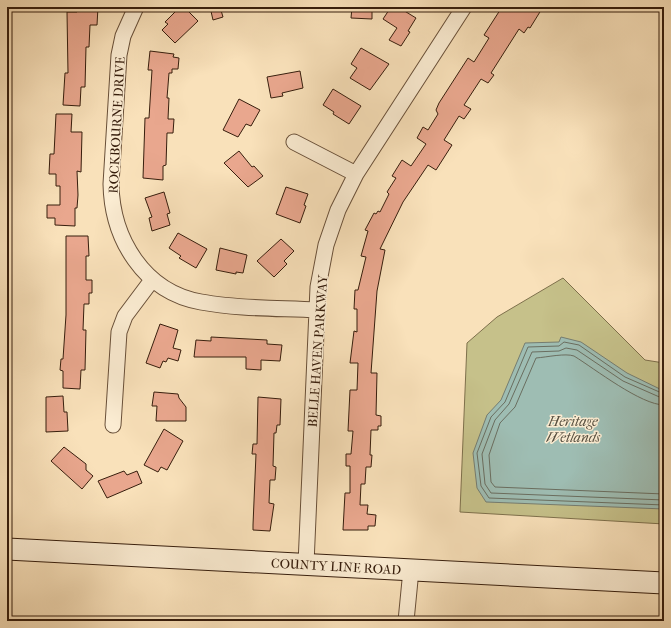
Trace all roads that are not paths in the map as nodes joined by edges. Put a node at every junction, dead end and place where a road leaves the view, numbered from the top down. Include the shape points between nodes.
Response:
1 (136, 7) edge
2 (461, 8) edge
3 (294, 142) dead end
4 (356, 174) junction
5 (152, 280) junction
6 (317, 310) junction
7 (112, 426) dead end
8 (7, 549) edge
9 (306, 564) junction
10 (411, 570) junction
11 (664, 584) edge
12 (406, 621) edge

1 - 5 street, ROCKBOURNE DRIVE via 123,36 119,55 111,202 124,244
2 - 4 street, BELLE HAVEN PARKWAY
3 - 4 street
4 - 6 street, BELLE HAVEN PARKWAY via 338,210 326,245 318,287
5 - 6 street, ROCKBOURNE DRIVE via 177,294 200,302
5 - 7 street via 125,316 119,332
6 - 9 street, BELLE HAVEN PARKWAY
8 - 9 main road, COUNTY LINE ROAD
9 - 10 main road, COUNTY LINE ROAD
10 - 11 main road, COUNTY LINE ROAD
10 - 12 street

